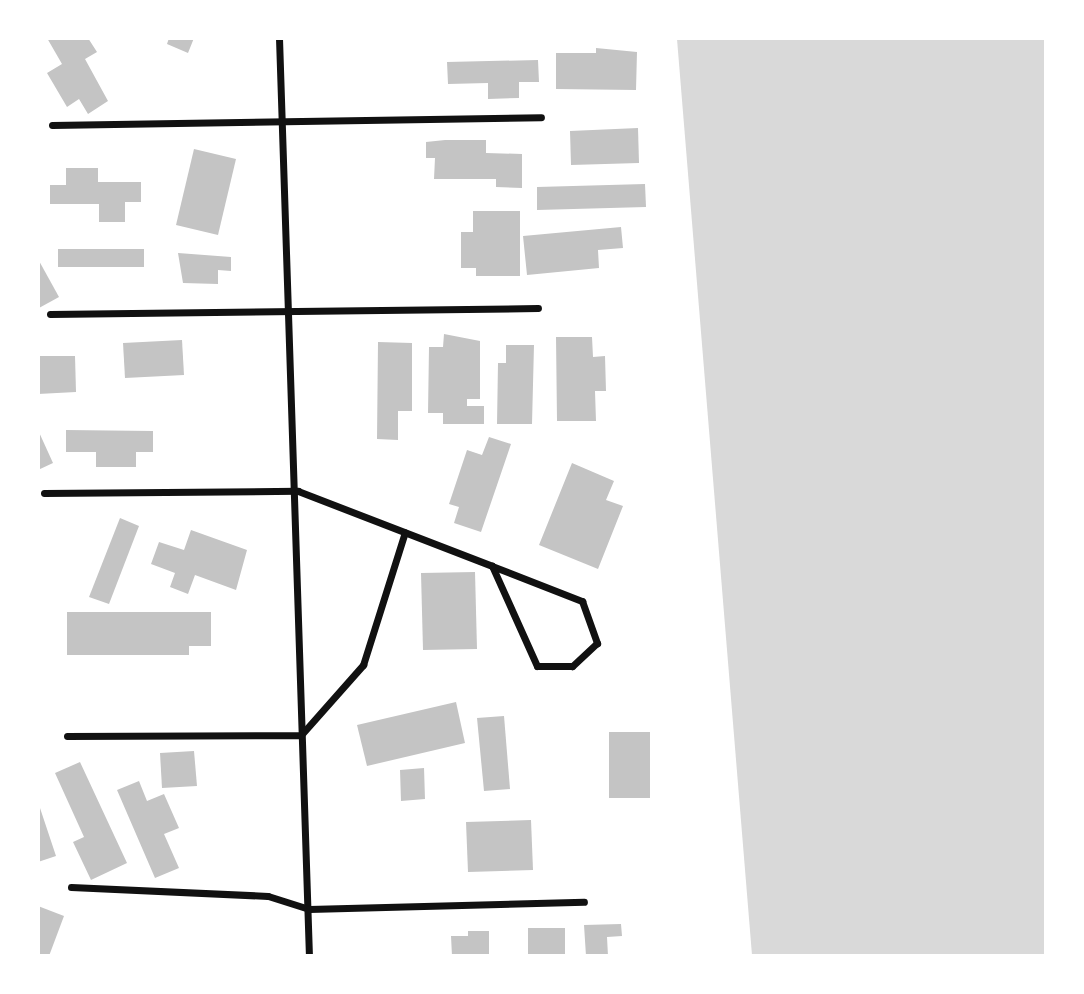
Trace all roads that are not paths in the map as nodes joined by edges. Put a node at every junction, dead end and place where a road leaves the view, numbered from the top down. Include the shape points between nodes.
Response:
1 (279, 38) edge
2 (541, 117) dead end
3 (280, 121) junction
4 (52, 125) dead end
5 (538, 308) dead end
6 (287, 311) junction
7 (50, 314) dead end
8 (298, 491) junction
9 (44, 493) dead end
10 (405, 532) junction
11 (492, 566) junction
12 (301, 735) junction
13 (67, 736) dead end
14 (71, 887) dead end
15 (584, 902) dead end
16 (309, 909) junction
17 (309, 956) edge

1 - 3 street
2 - 3 street
3 - 4 street
3 - 6 street
5 - 6 street
6 - 7 street
6 - 8 street
8 - 9 street
8 - 10 street
8 - 12 street
10 - 11 street
10 - 12 street via 363,665
11 - 11 street via 537,666 572,666 597,643 582,601
12 - 13 street
12 - 16 street
14 - 16 street via 268,896
15 - 16 street
16 - 17 street

